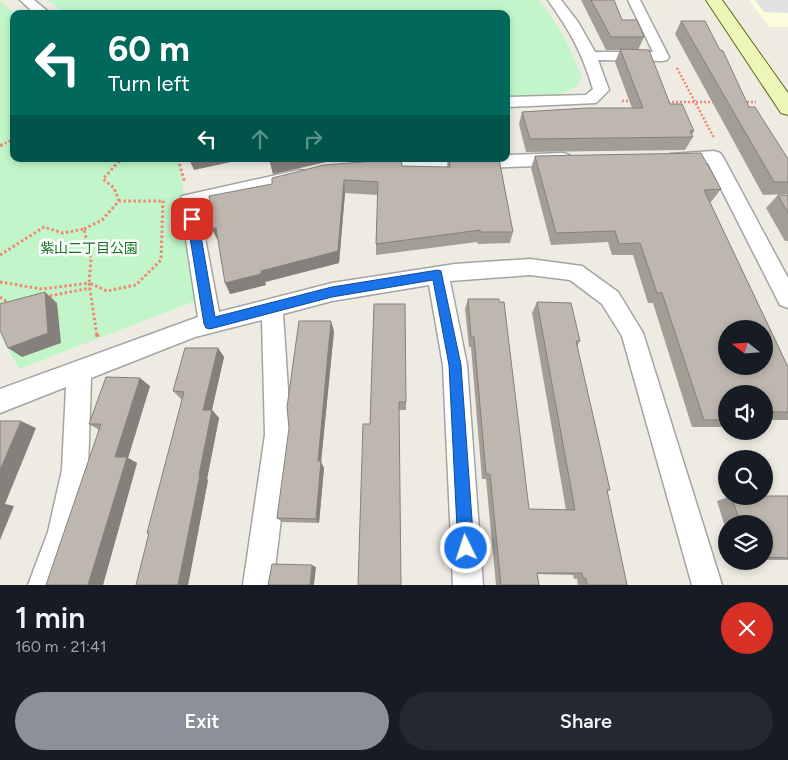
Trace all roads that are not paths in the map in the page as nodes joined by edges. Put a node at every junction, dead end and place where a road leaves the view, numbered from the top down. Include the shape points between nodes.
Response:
1 (26, 0) edge
2 (554, 0) edge
3 (634, 0) edge
4 (714, 0) edge
5 (39, 10) edge
6 (591, 56) junction
7 (510, 102) edge
8 (788, 108) edge
9 (576, 158) edge
10 (655, 158) edge
11 (510, 160) edge
12 (442, 162) edge
13 (354, 168) edge
14 (317, 172) edge
15 (438, 274) junction
16 (788, 298) edge
17 (272, 308) junction
18 (210, 324) junction
19 (90, 366) junction
20 (0, 401) edge
21 (43, 585) edge
22 (258, 585) edge
23 (468, 585) edge
24 (707, 585) edge

1 - 5 street
2 - 6 street via 570,19
3 - 6 street via 662,57
4 - 8 street
6 - 7 street via 601,90 590,100
9 - 11 street
10 - 16 street via 714,158
12 - 13 street
14 - 18 street via 189,201
15 - 17 street via 332,292
15 - 23 street via 455,365
15 - 24 street via 530,267 576,272 610,298 632,333
17 - 18 street
17 - 22 street via 278,435
18 - 19 street
19 - 20 street
19 - 21 street via 75,470 62,532

